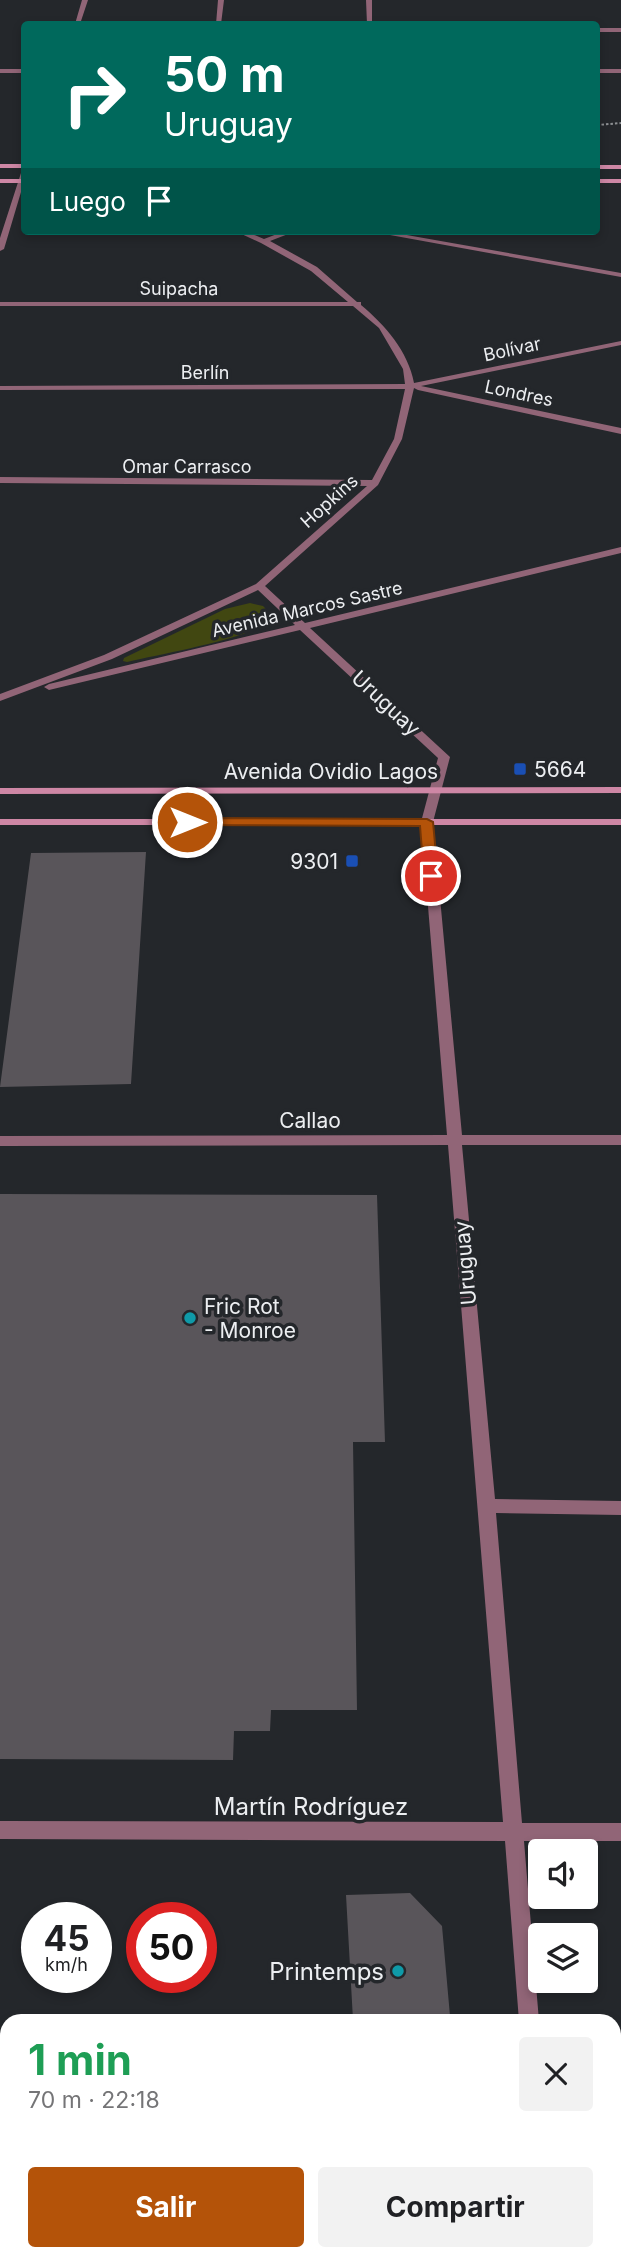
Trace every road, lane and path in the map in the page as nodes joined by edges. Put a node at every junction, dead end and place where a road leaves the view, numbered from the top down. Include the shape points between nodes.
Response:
1 (85, 0) edge
2 (221, 0) edge
3 (369, 0) edge
4 (78, 21) edge
5 (218, 21) edge
6 (370, 21) edge
7 (600, 30) edge
8 (621, 30) edge
9 (0, 71) edge
10 (21, 71) edge
11 (600, 71) edge
12 (621, 71) edge
13 (621, 123) edge
14 (600, 125) edge
15 (0, 166) edge
16 (21, 166) edge
17 (600, 167) edge
18 (621, 167) edge
19 (21, 178) edge
20 (0, 181) edge
21 (600, 181) edge
22 (621, 181) edge
23 (21, 187) edge
24 (21, 213) edge
25 (11, 215) junction
26 (0, 216) edge
27 (249, 235) edge
28 (281, 235) edge
29 (395, 235) edge
30 (264, 241) junction
31 (0, 249) edge
32 (621, 275) edge
33 (0, 304) edge
34 (358, 304) junction
35 (621, 343) edge
36 (410, 386) junction
37 (0, 388) edge
38 (621, 431) edge
39 (0, 480) edge
40 (375, 483) junction
41 (621, 550) edge
42 (259, 586) junction
43 (305, 628) junction
44 (0, 698) edge
45 (434, 790) junction
46 (621, 790) edge
47 (0, 791) edge
48 (0, 822) edge
49 (427, 822) junction
50 (621, 822) edge
51 (621, 1140) edge
52 (0, 1141) edge
53 (454, 1141) junction
54 (487, 1506) junction
55 (621, 1508) edge
56 (0, 1830) edge
57 (513, 1831) junction
58 (621, 1832) edge
59 (528, 2014) edge

1 - 4 street
2 - 5 street
3 - 6 street
7 - 8 street
9 - 10 street
11 - 12 street
13 - 14 path
15 - 16 main road
17 - 18 main road
19 - 20 main road
21 - 22 main road
23 - 25 street
24 - 25 street
25 - 26 street
25 - 31 street
27 - 30 street
28 - 30 street
29 - 32 street
30 - 34 street via 314,269
33 - 34 street, Suipacha
34 - 36 street via 382,327 407,369
35 - 36 street, Bolívar
36 - 37 street, Berlín
36 - 38 street, Londres
36 - 40 street, Hopkins via 398,439
39 - 40 street, Omar Carrasco
40 - 42 street, Hopkins
41 - 43 street, Avenida Marcos Sastre
42 - 43 street, Uruguay
42 - 44 street, Hopkins via 108,657
43 - 44 street, Avenida Marcos Sastre
43 - 45 street, Uruguay via 444,757
45 - 46 main road, Avenida Ovidio Lagos
45 - 47 main road, Avenida Ovidio Lagos
45 - 49 street, Uruguay
48 - 49 main road
49 - 50 main road
49 - 53 street, Uruguay
51 - 53 street, Callao
52 - 53 street, Callao
53 - 54 street, Uruguay
54 - 55 street
54 - 57 street, Uruguay
56 - 57 street, Martín Rodríguez
57 - 58 street, Martín Rodríguez
57 - 59 street, Uruguay

